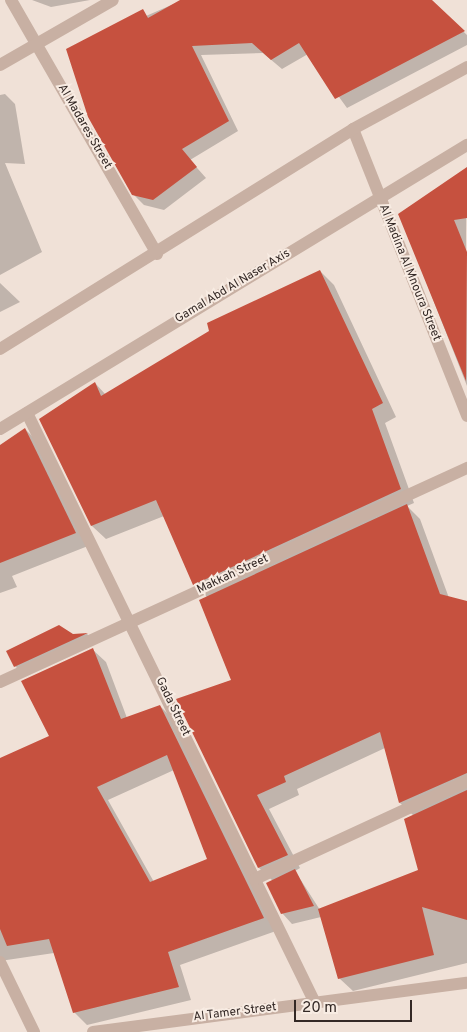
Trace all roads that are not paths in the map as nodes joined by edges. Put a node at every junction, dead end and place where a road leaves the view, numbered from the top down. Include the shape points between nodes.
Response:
1 (11, 0) edge
2 (114, 0) edge
3 (36, 43) junction
4 (0, 65) edge
5 (467, 67) edge
6 (353, 129) junction
7 (467, 145) edge
8 (378, 198) junction
9 (157, 254) junction
10 (0, 349) edge
11 (27, 413) junction
12 (467, 416) edge
13 (0, 429) edge
14 (467, 468) edge
15 (131, 622) junction
16 (0, 682) edge
17 (467, 781) edge
18 (255, 879) junction
19 (0, 962) edge
20 (467, 983) edge
21 (315, 1003) junction
22 (34, 1032) edge
23 (93, 1032) edge

1 - 3 street, Al Madares Street
2 - 3 street
3 - 4 street
3 - 9 street, Al Madares Street
5 - 6 street
6 - 8 street, Al Madina Al Mnoura Street
6 - 9 street
7 - 8 street, Gamal Abd Al Naser Axis
8 - 11 street, Gamal Abd Al Naser Axis
8 - 12 street, Al Madina Al Mnoura Street
9 - 10 street
11 - 13 street, Gamal Abd Al Naser Axis
11 - 15 street, Gada Street
14 - 15 street, Makkah Street
15 - 16 street, Makkah Street
15 - 18 street, Gada Street
17 - 18 street
18 - 21 street, Gada Street
19 - 22 street
20 - 21 street, Al Tamer Street
21 - 23 street, Al Tamer Street

